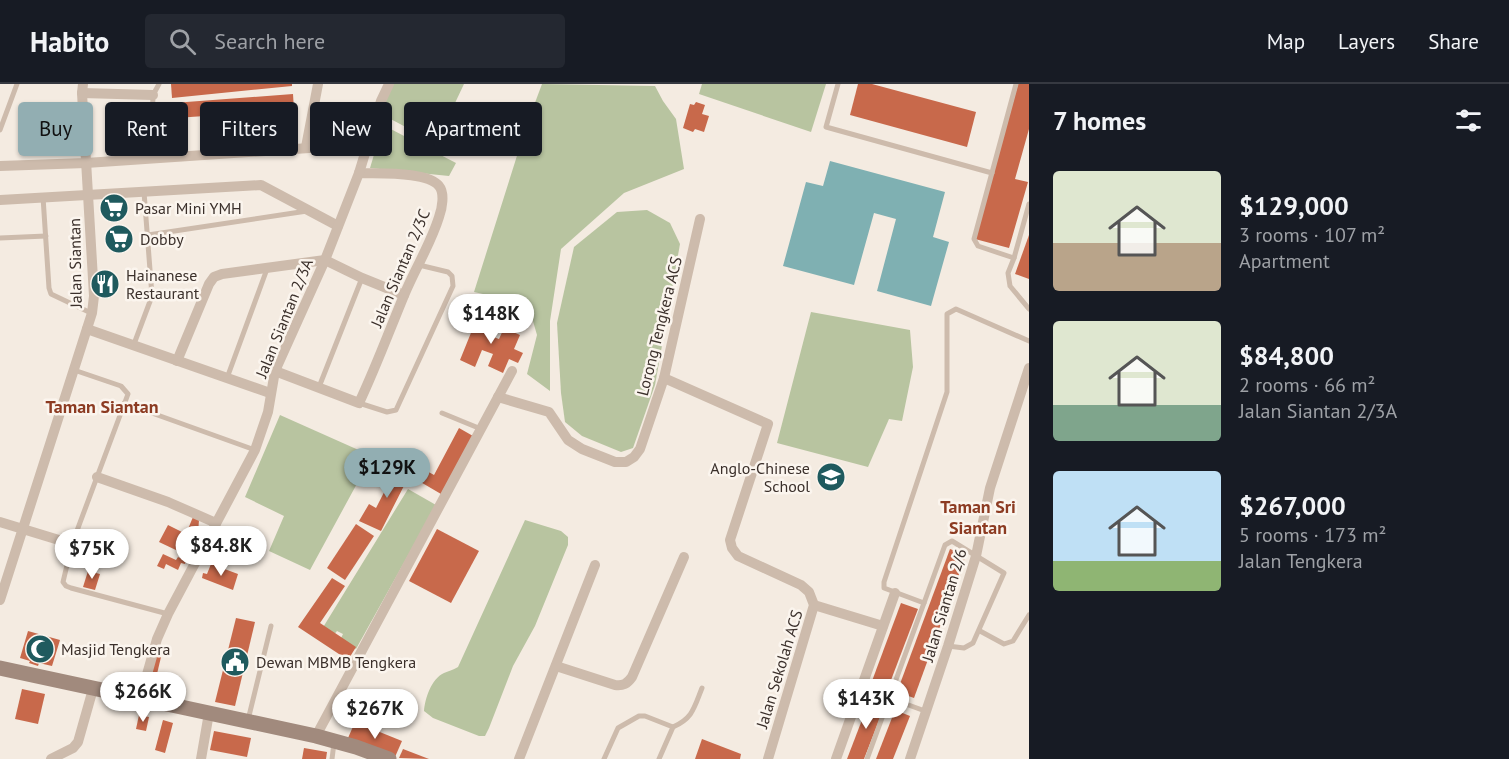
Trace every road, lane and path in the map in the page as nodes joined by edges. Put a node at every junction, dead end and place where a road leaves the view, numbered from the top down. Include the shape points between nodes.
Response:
1 (17, 84) edge
2 (159, 84) edge
3 (318, 84) edge
4 (389, 84) edge
5 (838, 84) edge
6 (1016, 84) edge
7 (82, 89) edge
8 (153, 95) junction
9 (381, 102) edge
10 (0, 130) edge
11 (306, 147) junction
12 (310, 147) edge
13 (365, 156) edge
14 (151, 159) junction
15 (86, 163) junction
16 (0, 166) edge
17 (359, 174) junction
18 (992, 174) junction
19 (144, 191) junction
20 (89, 194) junction
21 (43, 197) junction
22 (0, 200) edge
23 (1029, 204) edge
24 (309, 211) junction
25 (700, 219) dead end
26 (338, 226) junction
27 (147, 235) junction
28 (46, 236) junction
29 (0, 238) edge
30 (1014, 258) junction
31 (324, 260) junction
32 (418, 264) junction
33 (267, 267) junction
34 (362, 278) junction
35 (404, 295) junction
36 (1029, 309) edge
37 (92, 314) junction
38 (87, 329) junction
39 (1029, 341) edge
40 (133, 346) junction
41 (177, 362) junction
42 (1029, 368) edge
43 (74, 369) junction
44 (275, 371) junction
45 (512, 371) dead end
46 (664, 378) junction
47 (227, 379) junction
48 (319, 389) junction
49 (1026, 391) edge
50 (270, 393) junction
51 (498, 397) junction
52 (124, 403) junction
53 (358, 403) junction
54 (442, 413) dead end
55 (481, 429) junction
56 (255, 450) junction
57 (97, 477) junction
58 (0, 522) edge
59 (216, 523) junction
60 (22, 528) junction
61 (72, 544) junction
62 (976, 556) junction
63 (684, 557) dead end
64 (595, 565) dead end
65 (895, 593) junction
66 (0, 600) edge
67 (924, 603) junction
68 (814, 605) junction
69 (168, 614) junction
70 (1029, 615) edge
71 (271, 626) dead end
72 (883, 626) junction
73 (980, 631) junction
74 (948, 646) junction
75 (556, 666) junction
76 (0, 668) edge
77 (702, 688) dead end
78 (862, 688) junction
79 (93, 689) junction
80 (337, 697) junction
81 (890, 698) junction
82 (140, 699) junction
83 (365, 707) dead end
84 (926, 711) junction
85 (209, 713) junction
86 (248, 721) junction
87 (673, 727) junction
88 (316, 736) junction
89 (334, 740) junction
90 (51, 759) edge
91 (201, 759) edge
92 (332, 759) edge
93 (388, 759) edge
94 (519, 759) edge
95 (604, 759) edge
96 (659, 759) edge
97 (768, 759) edge
98 (836, 759) edge
99 (867, 759) edge
100 (910, 759) edge

1 - 10 lane
2 - 8 lane
3 - 11 street
4 - 9 street, Jalan Siantan 2/3A
5 - 18 lane via 826,127
6 - 18 lane
7 - 8 street
7 - 15 street, Jalan Siantan
8 - 14 lane
11 - 12 street
11 - 14 street
13 - 17 street, Jalan Siantan 2/3A
14 - 15 street
15 - 16 street
15 - 20 street, Jalan Siantan
17 - 26 street, Jalan Siantan 2/3A
17 - 32 street, Jalan Siantan 2/3C via 423,177 438,184 440,215
18 - 30 lane via 974,238 978,246
19 - 20 street
19 - 24 street via 261,185
19 - 27 lane
20 - 21 street
20 - 37 street, Jalan Siantan
21 - 22 street
21 - 28 lane
23 - 30 lane
24 - 26 street
24 - 27 lane
25 - 46 street, Lorong Tengkera ACS
26 - 31 street, Jalan Siantan 2/3A
27 - 40 lane via 152,296
28 - 29 lane
28 - 37 lane via 51,294
30 - 36 lane via 1008,273 1010,286
31 - 33 street
31 - 34 street
31 - 44 street, Jalan Siantan 2/3A
32 - 35 street, Jalan Siantan 2/3C
32 - 53 lane via 448,272 453,286 396,410 387,412
33 - 41 street via 214,277
33 - 47 lane
34 - 35 street
34 - 48 lane
35 - 53 street, Jalan Siantan 2/3C
37 - 38 street, Jalan Siantan
38 - 40 street
38 - 43 street, Jalan Siantan
39 - 65 lane via 956,309 947,314 947,392 884,575 884,588
40 - 41 street
41 - 47 street
42 - 49 street, Jalan Siantan 2/6
43 - 52 lane via 121,386 128,394
43 - 60 street, Jalan Siantan
44 - 48 street
44 - 50 street, Jalan Siantan 2/3A
45 - 51 street
46 - 51 street, Lorong Tengkera ACS via 640,449 626,462 615,462 568,440 549,412
46 - 68 street, Jalan Sekolah ACS via 768,424 730,540 732,548 738,556 801,585
47 - 50 street
48 - 53 street
49 - 62 street, Jalan Siantan 2/6 via 990,488
50 - 56 street, Jalan Siantan 2/3A
51 - 55 street
52 - 56 lane
52 - 57 lane
54 - 55 lane
55 - 80 street
56 - 59 street, Jalan Siantan 2/3A
57 - 59 street
57 - 61 lane
58 - 60 street
59 - 69 street, Jalan Siantan 2/3A
60 - 61 street
60 - 66 street, Jalan Siantan
61 - 69 lane via 63,577 66,586
62 - 67 lane via 956,542 948,542
62 - 73 lane via 1004,573
62 - 74 street, Jalan Siantan 2/6
63 - 75 street via 628,683 615,685
64 - 75 street
65 - 67 lane
65 - 72 street
67 - 81 lane
68 - 72 street
68 - 97 street, Jalan Sekolah ACS
69 - 82 street, Jalan Siantan 2/3A
70 - 73 lane via 1012,641 1004,644
71 - 86 lane
72 - 78 street
73 - 74 lane via 973,643 964,648
74 - 84 street, Jalan Siantan 2/6
75 - 94 street
76 - 79 main road
77 - 87 lane via 692,715
78 - 81 lane
78 - 98 street
79 - 82 main road
79 - 90 street via 78,742
80 - 83 lane
80 - 88 street
81 - 84 lane
81 - 99 lane
82 - 85 main road
84 - 100 street, Jalan Siantan 2/6
85 - 86 main road
85 - 91 street
86 - 88 main road
87 - 95 lane via 639,716 618,728
87 - 96 lane
88 - 89 main road
89 - 92 lane
89 - 93 main road

